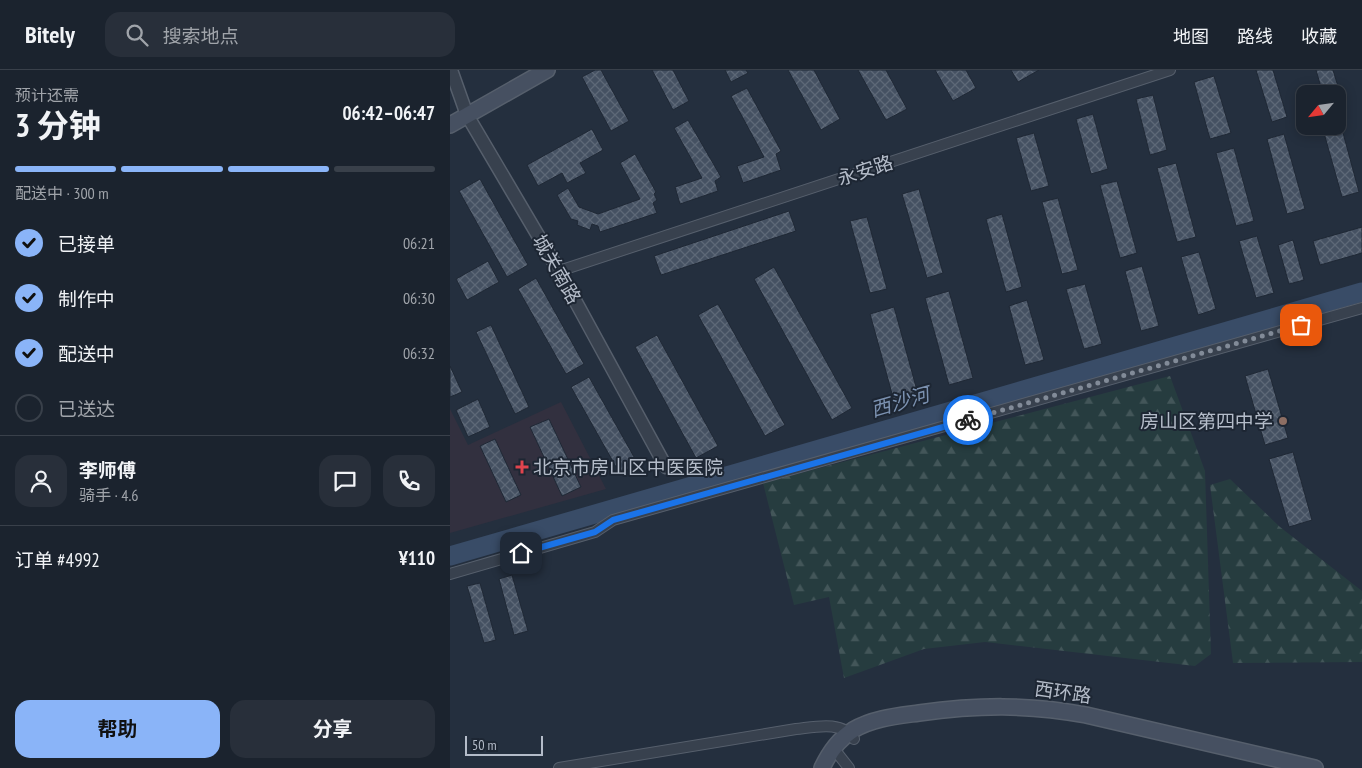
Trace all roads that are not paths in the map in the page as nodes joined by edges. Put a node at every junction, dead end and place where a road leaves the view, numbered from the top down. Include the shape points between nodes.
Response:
1 (451, 70) edge
2 (547, 70) edge
3 (1170, 70) edge
4 (467, 115) junction
5 (450, 125) edge
6 (559, 271) junction
7 (1362, 308) edge
8 (666, 467) dead end
9 (450, 574) edge
10 (852, 736) junction
11 (838, 754) junction
12 (559, 768) edge
13 (822, 768) edge
14 (830, 768) edge
15 (849, 768) edge
16 (1287, 768) edge
17 (1314, 768) edge

1 - 4 street, 城关南路
2 - 4 main road
3 - 6 street, 永安路
4 - 5 main road
4 - 6 street, 城关南路
6 - 8 street, 城关南路
7 - 9 street via 613,520 595,532
10 - 11 main road, 西环路
10 - 12 street via 830,726 796,729
10 - 13 main road, 西环路 via 832,750
10 - 16 main road, 西环路 via 895,723 957,715 1023,713 1088,722
10 - 17 main road, 西环路 via 884,718 1003,705 1054,709
11 - 14 main road, 西环路
11 - 15 street

